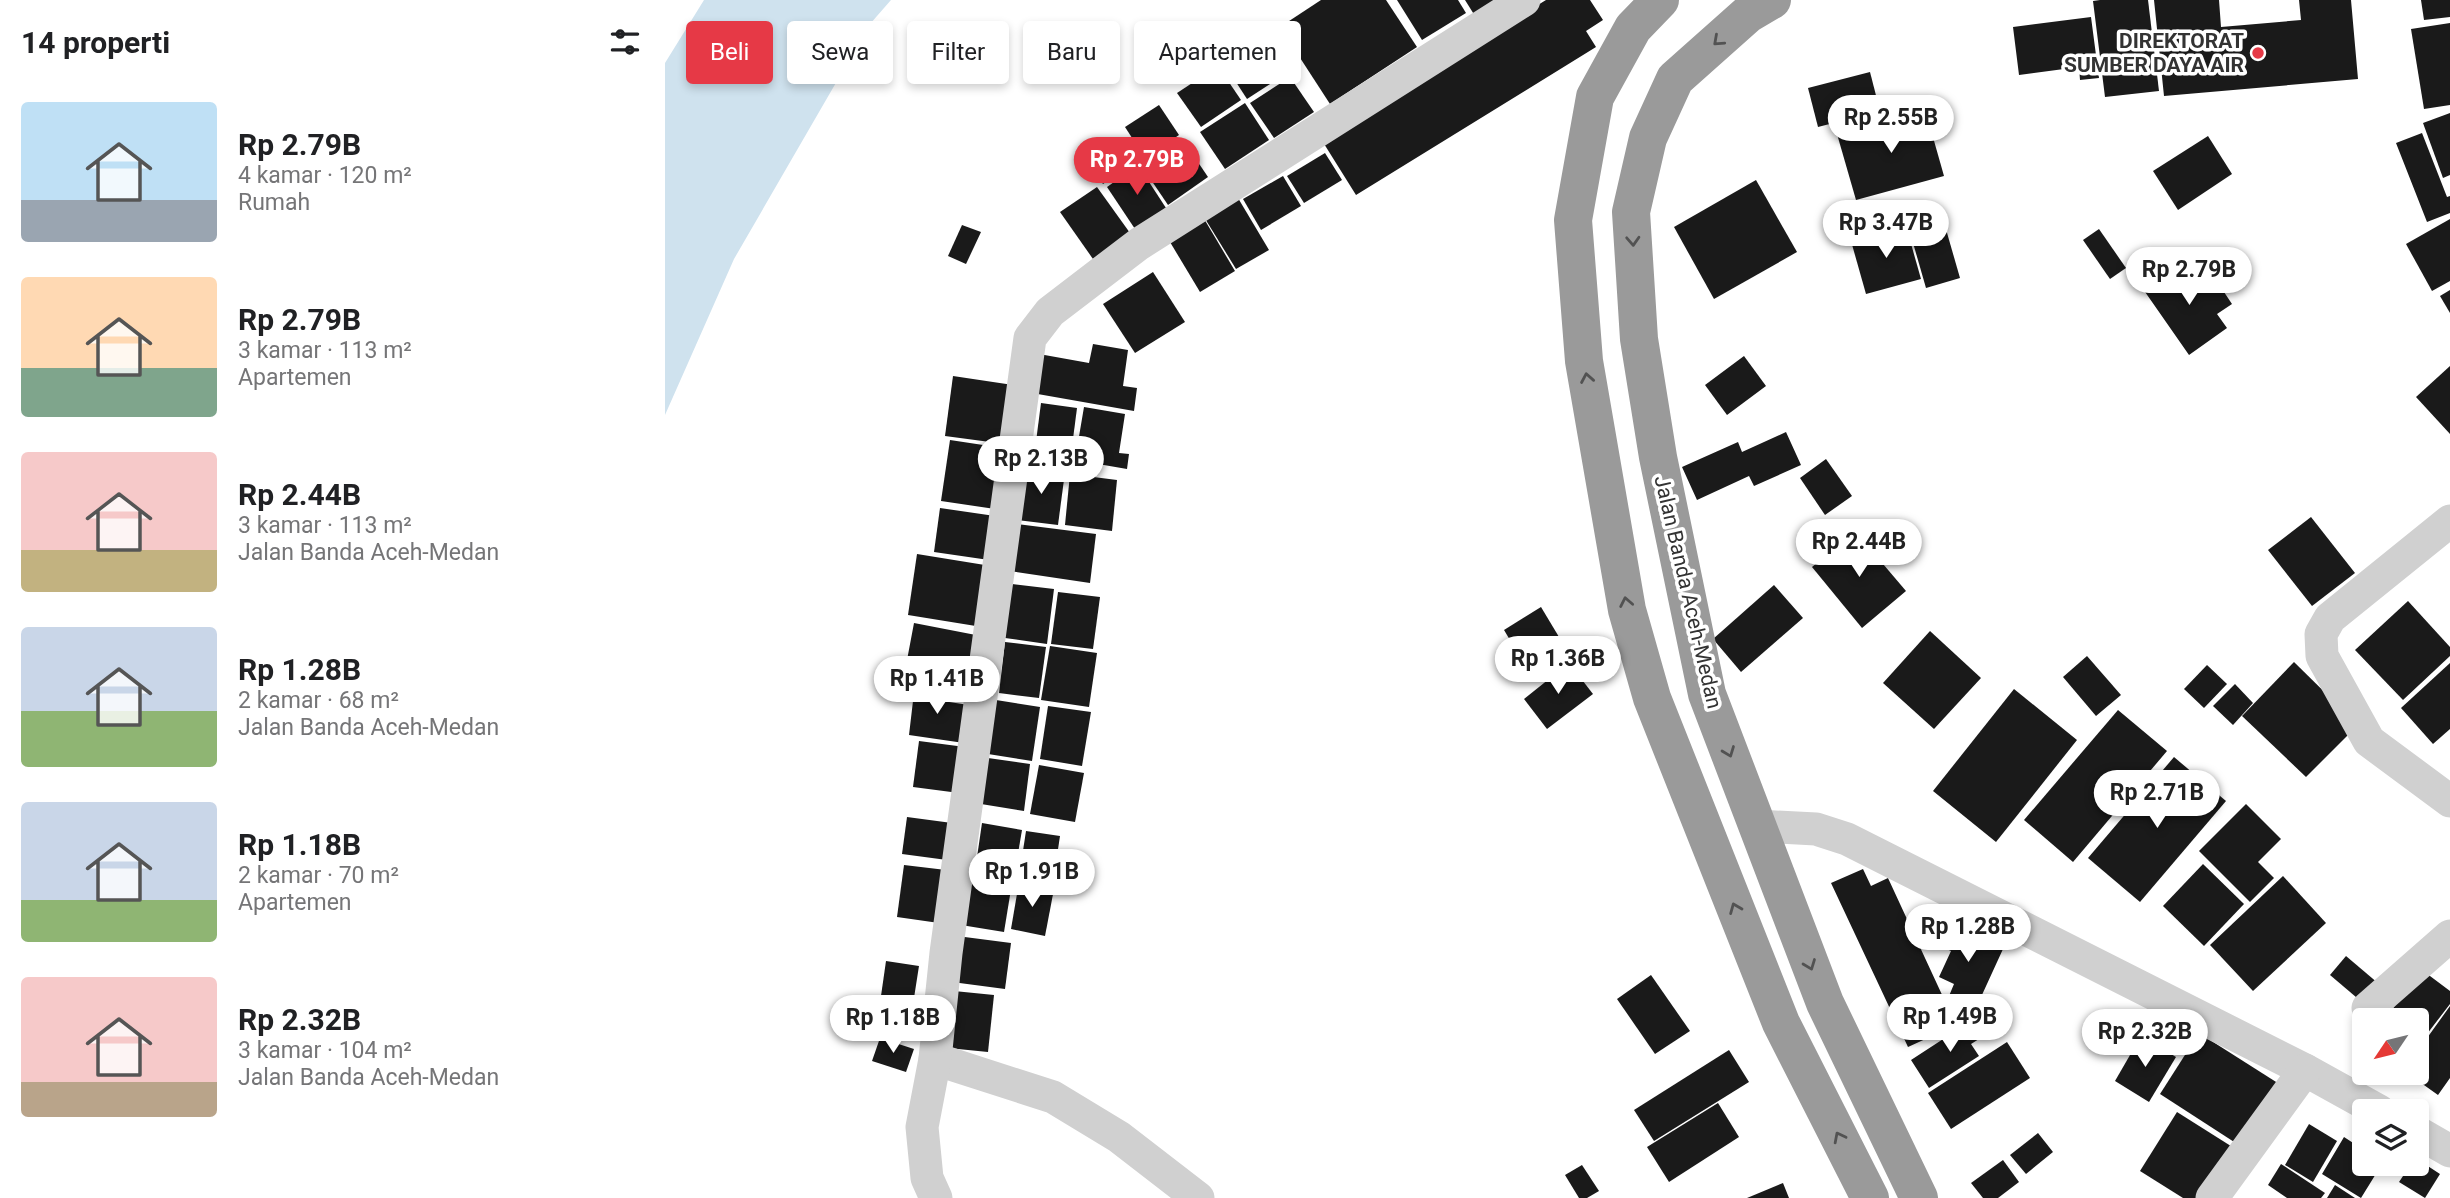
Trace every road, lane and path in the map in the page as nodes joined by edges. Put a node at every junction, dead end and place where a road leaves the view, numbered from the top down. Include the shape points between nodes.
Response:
1 (1524, 0) edge
2 (1660, 0) edge
3 (1772, 0) edge
4 (2450, 520) edge
5 (2450, 801) edge
6 (1757, 826) junction
7 (2450, 936) edge
8 (2368, 1008) dead end
9 (935, 1059) junction
10 (2305, 1070) junction
11 (2357, 1099) edge
12 (2429, 1139) edge
13 (2450, 1151) edge
14 (936, 1198) edge
15 (1198, 1198) edge
16 (1870, 1198) edge
17 (1919, 1198) edge
18 (2212, 1198) edge

1 - 9 street via 1139,244 1050,312 1030,338
16 -> 2 highway via 1781,1023 1652,698 1627,610 1584,361 1573,220 1595,97 1633,28
3 -> 6 highway, Jalan Banda Aceh-Medan via 1748,14 1675,79 1648,138 1631,212 1639,339 1658,457 1707,694
4 - 5 street via 2330,618 2322,634 2322,656 2369,741
6 - 10 street via 1816,830 1847,839
6 -> 17 highway, Jalan Banda Aceh-Medan via 1825,1003
7 - 8 street
9 - 14 street via 922,1127 927,1178
9 - 15 street via 1053,1097 1119,1137
10 - 11 street
10 - 18 street
12 - 13 street

